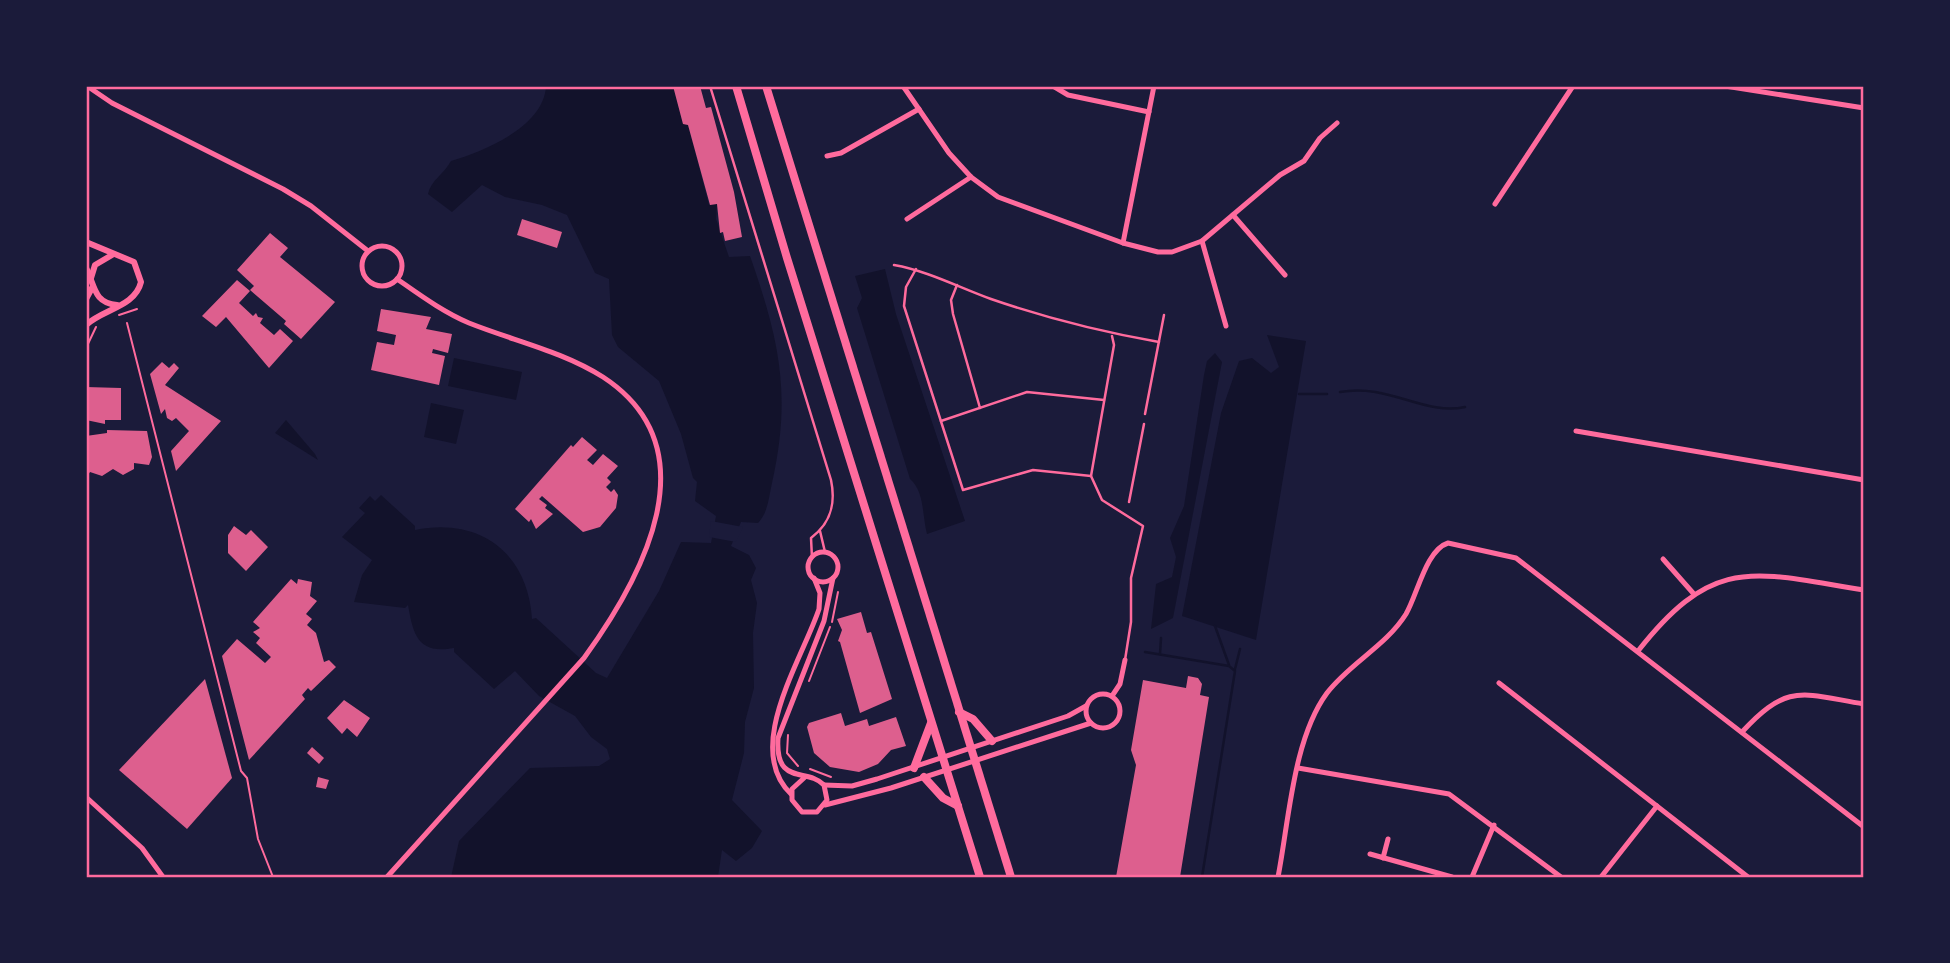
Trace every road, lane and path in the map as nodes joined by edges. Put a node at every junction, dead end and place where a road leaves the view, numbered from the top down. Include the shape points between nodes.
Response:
1 (87, 86) edge
2 (710, 86) edge
3 (736, 86) edge
4 (766, 86) edge
5 (903, 86) edge
6 (1053, 86) edge
7 (1154, 86) edge
8 (1573, 86) edge
9 (1725, 86) edge
10 (1864, 108) edge
11 (919, 109) junction
12 (1149, 112) junction
13 (1337, 123) dead end
14 (827, 156) dead end
15 (971, 177) junction
16 (1494, 204) dead end
17 (1233, 215) junction
18 (907, 219) dead end
19 (1202, 241) junction
20 (86, 242) edge
21 (1123, 243) junction
22 (369, 251) junction
23 (113, 255) junction
24 (894, 265) dead end
25 (86, 268) edge
26 (916, 269) junction
27 (1284, 275) dead end
28 (91, 278) junction
29 (397, 279) junction
30 (957, 285) junction
31 (92, 288) junction
32 (86, 299) edge
33 (117, 305) junction
34 (137, 309) dead end
35 (1164, 315) dead end
36 (115, 316) dead end
37 (99, 323) dead end
38 (127, 323) dead end
39 (86, 325) edge
40 (1226, 326) dead end
41 (1112, 336) junction
42 (1158, 342) junction
43 (86, 348) edge
44 (1104, 400) junction
45 (980, 408) junction
46 (1145, 414) dead end
47 (940, 421) junction
48 (1144, 424) dead end
49 (1576, 431) dead end
50 (1091, 476) junction
51 (1864, 480) edge
52 (1129, 502) dead end
53 (820, 531) junction
54 (825, 552) junction
55 (811, 558) junction
56 (1663, 559) dead end
57 (814, 578) junction
58 (833, 578) junction
59 (1864, 590) edge
60 (838, 592) dead end
61 (1693, 593) junction
62 (1638, 650) junction
63 (1125, 660) joint
64 (1499, 683) dead end
65 (807, 685) dead end
66 (1112, 696) junction
67 (1864, 704) edge
68 (1086, 706) junction
69 (960, 712) junction
70 (931, 723) junction
71 (1091, 723) junction
72 (789, 730) dead end
73 (1742, 732) junction
74 (992, 741) junction
75 (971, 748) junction
76 (943, 759) junction
77 (975, 761) junction
78 (914, 768) junction
79 (1298, 768) junction
80 (947, 770) junction
81 (804, 778) junction
82 (832, 778) dead end
83 (924, 778) junction
84 (824, 785) junction
85 (791, 794) junction
86 (86, 797) edge
87 (825, 805) junction
88 (958, 806) junction
89 (1657, 806) junction
90 (1494, 825) junction
91 (1864, 827) edge
92 (1388, 839) dead end
93 (1370, 854) dead end
94 (1383, 858) junction
95 (163, 877) edge
96 (273, 877) edge
97 (387, 877) edge
98 (980, 877) edge
99 (1011, 877) edge
100 (1278, 877) edge
101 (1452, 877) edge
102 (1472, 877) edge
103 (1561, 877) edge
104 (1601, 877) edge
105 (1748, 877) edge

1 - 22 street via 283,189
2 - 53 lane via 831,480 833,501
3 - 70 main road
4 - 69 main road
5 - 11 street
6 - 12 street via 1068,95
7 - 12 street
8 - 16 street
9 - 10 street
11 - 14 street via 841,153
11 - 15 street
12 - 21 street
13 - 17 street via 1304,161
15 - 18 street
15 - 21 street via 1017,206
17 - 19 street
17 - 27 street
19 - 21 street via 1172,252
19 - 40 street
20 - 23 street
22 - 29 street via 386,246 398,254 402,266
22 - 29 street via 362,263 368,279 380,285
23 - 28 street via 95,265
23 - 33 street via 130,259 141,275 135,296
24 - 26 lane
25 - 28 street
26 - 30 lane
26 - 47 lane via 906,287 904,306
28 - 31 street
29 - 97 street via 457,317 556,354 603,377 625,394 651,433 663,485 656,527 599,637
30 - 41 lane
30 - 45 lane via 951,300 953,314
31 - 32 street
31 - 33 street via 99,299
33 - 39 street
34 - 36 path
35 - 42 lane
37 - 43 path
38 - 96 path via 241,771 247,778 255,827
41 - 42 lane
41 - 44 lane
42 - 46 lane
44 - 45 lane via 1033,391
44 - 50 lane
45 - 47 lane
47 - 50 lane via 962,490 1033,470
48 - 52 lane
49 - 51 street
50 - 63 lane via 1101,500 1143,526 1131,578
53 - 54 lane
53 - 55 lane via 811,538
54 - 55 street
54 - 58 street via 837,560
55 - 57 street via 808,566
56 - 61 street
57 - 58 street
57 - 85 street via 820,593 819,609 771,736 773,761
58 - 81 street via 824,621 778,738 785,766
59 - 61 street via 1758,575 1715,583
60 - 65 path via 829,632
61 - 62 street
62 - 73 street
62 - 79 street via 1516,558 1441,545 1433,552 1405,615 1327,693 1309,727
63 - 66 street
64 - 89 street
66 - 68 street via 1096,695
66 - 71 street via 1119,705 1118,720 1106,728
67 - 73 street via 1793,695 1765,708
68 - 71 street
68 - 74 street
69 - 74 main road via 973,719
69 - 75 main road
70 - 76 main road
70 - 78 main road
71 - 77 street
72 - 82 path via 787,753 793,762
73 - 91 street
74 - 75 street
75 - 76 street
75 - 77 main road
76 - 78 street
76 - 80 main road
77 - 80 street
77 - 99 main road
78 - 84 street via 852,786
79 - 90 street via 1449,794
79 - 100 street
80 - 83 street
80 - 88 main road
81 - 84 street
81 - 85 street
83 - 87 street
83 - 88 main road via 943,799
84 - 87 street
85 - 87 street via 802,812 812,813
86 - 95 street via 142,848
88 - 98 main road
89 - 104 street
89 - 105 street
90 - 102 street
90 - 103 street
92 - 94 street
93 - 94 street
94 - 101 street

